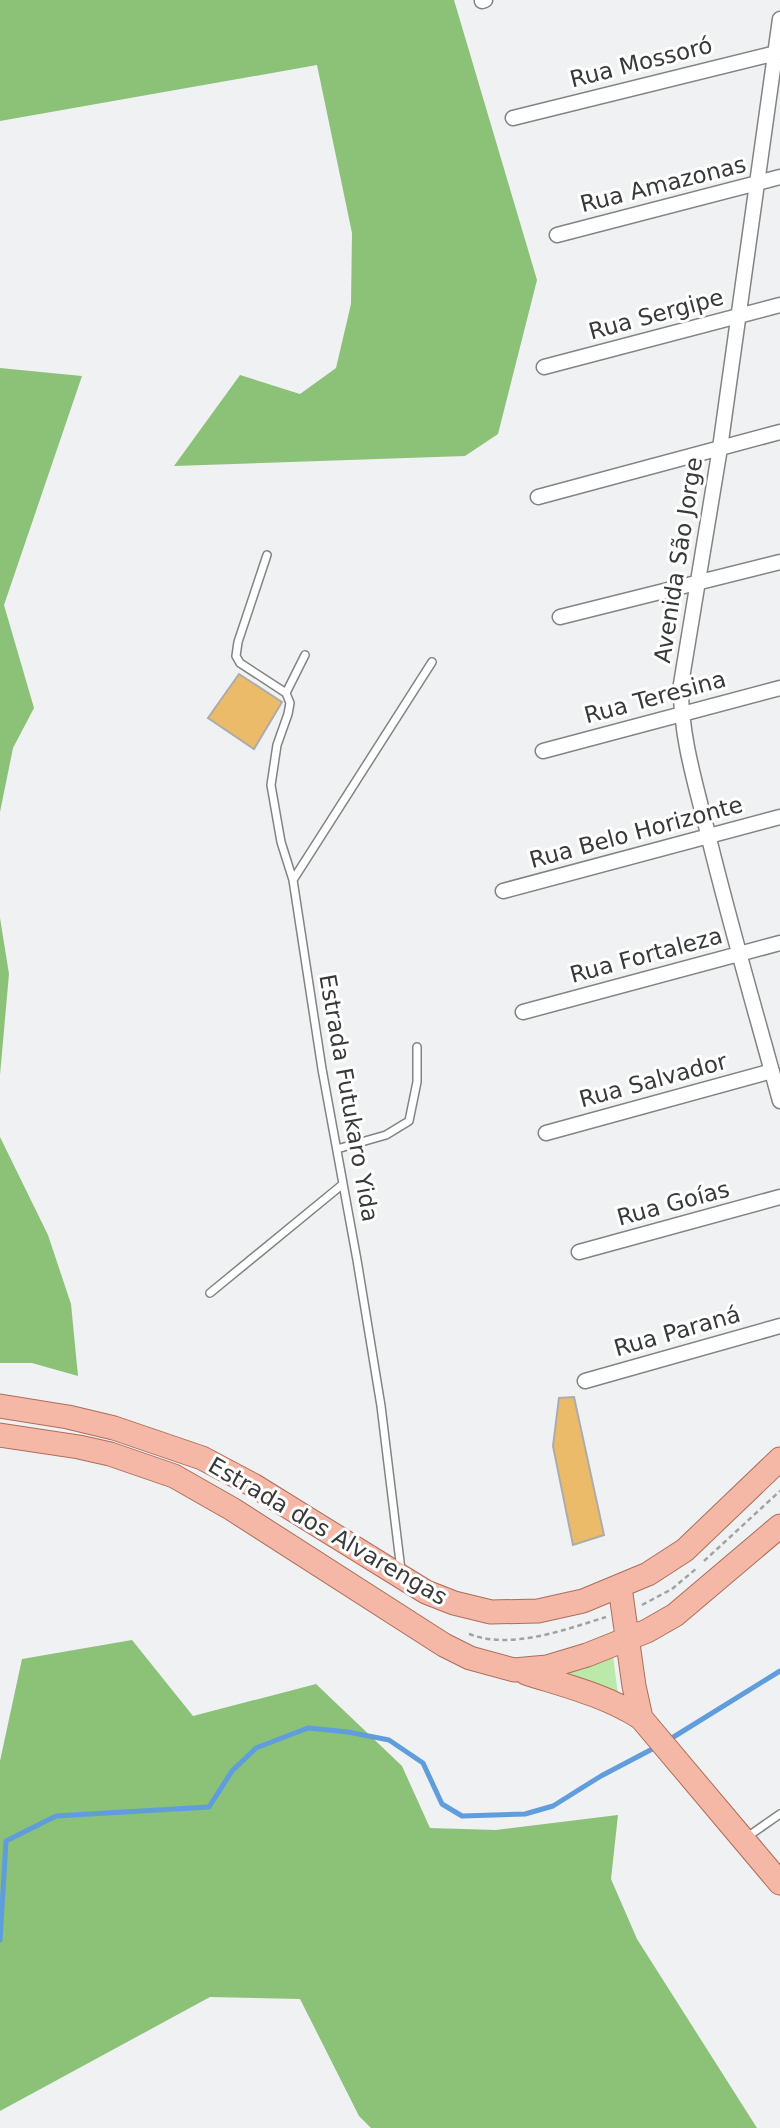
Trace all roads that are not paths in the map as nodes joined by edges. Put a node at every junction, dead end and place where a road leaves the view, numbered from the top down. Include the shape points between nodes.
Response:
1 (780, 19) edge
2 (778, 52) edge
3 (513, 117) dead end
4 (780, 177) edge
5 (756, 184) junction
6 (557, 235) dead end
7 (780, 305) edge
8 (737, 317) junction
9 (544, 367) dead end
10 (780, 432) edge
11 (720, 448) junction
12 (538, 497) dead end
13 (267, 555) dead end
14 (780, 562) edge
15 (697, 583) junction
16 (560, 617) dead end
17 (305, 655) dead end
18 (432, 662) dead end
19 (780, 688) edge
20 (286, 693) junction
21 (682, 713) junction
22 (543, 751) dead end
23 (780, 817) edge
24 (708, 836) junction
25 (293, 880) junction
26 (503, 891) dead end
27 (780, 943) edge
28 (739, 954) junction
29 (523, 1012) dead end
30 (417, 1047) dead end
31 (772, 1071) junction
32 (780, 1101) edge
33 (546, 1133) dead end
34 (337, 1149) junction
35 (344, 1184) junction
36 (780, 1197) edge
37 (579, 1252) dead end
38 (210, 1293) dead end
39 (780, 1326) edge
40 (585, 1381) dead end
41 (0, 1406) edge
42 (0, 1435) edge
43 (780, 1459) edge
44 (780, 1526) edge
45 (402, 1577) junction
46 (620, 1587) junction
47 (661, 1624) junction
48 (627, 1640) junction
49 (514, 1670) junction
50 (634, 1686) junction
51 (646, 1725) junction
52 (780, 1814) edge
53 (744, 1839) junction
54 (780, 1883) edge

1 - 2 street, Avenida São Jorge
2 - 3 street, Rua Mossoró
2 - 5 street, Avenida São Jorge
4 - 5 street, Rua Amazonas
5 - 6 street, Rua Amazonas
5 - 8 street, Avenida São Jorge
7 - 8 street, Rua Sergipe
8 - 9 street, Rua Sergipe
8 - 11 street, Avenida São Jorge
10 - 11 street
11 - 12 street
11 - 15 street, Avenida São Jorge
13 - 20 lane via 236,656
14 - 15 street
15 - 16 street
15 - 21 street, Avenida São Jorge via 681,684
17 - 20 lane
18 - 25 lane
19 - 21 street, Rua Teresina
20 - 25 lane, Estrada Futukaro Yida via 289,714 277,745 271,785
21 - 22 street, Rua Teresina
21 - 24 street, Avenida São Jorge
23 - 24 street, Rua Belo Horizonte
24 - 26 street, Rua Belo Horizonte
24 - 28 street, Avenida São Jorge
25 - 34 lane, Estrada Futukaro Yida
27 - 28 street, Rua Fortaleza
28 - 29 street, Rua Fortaleza
28 - 31 street, Avenida São Jorge
30 - 34 lane via 417,1082 409,1121 386,1135
31 - 32 street, Avenida São Jorge
31 - 33 street, Rua Salvador
34 - 35 lane, Estrada Futukaro Yida
35 - 38 lane
35 - 45 lane, Estrada Futukaro Yida via 381,1406
36 - 37 street, Rua Goías
39 - 40 street, Rua Paraná
41 - 45 main road, Estrada dos Alvarengas via 114,1428 202,1458
42 - 49 main road, Estrada dos Alvarengas via 100,1452 174,1476 256,1523 444,1645
43 - 46 main road, Estrada dos Alvarengas via 685,1550
44 - 47 main road, Estrada dos Alvarengas
45 - 46 main road, Estrada dos Alvarengas via 454,1603 505,1612 570,1605
46 - 48 main road
47 - 48 main road, Estrada dos Alvarengas
47 - 50 main road via 645,1650
48 - 49 main road, Estrada dos Alvarengas via 557,1664
48 - 50 main road
49 - 51 main road via 594,1694 624,1707
50 - 51 main road
51 - 53 main road
52 - 53 lane
53 - 54 main road

